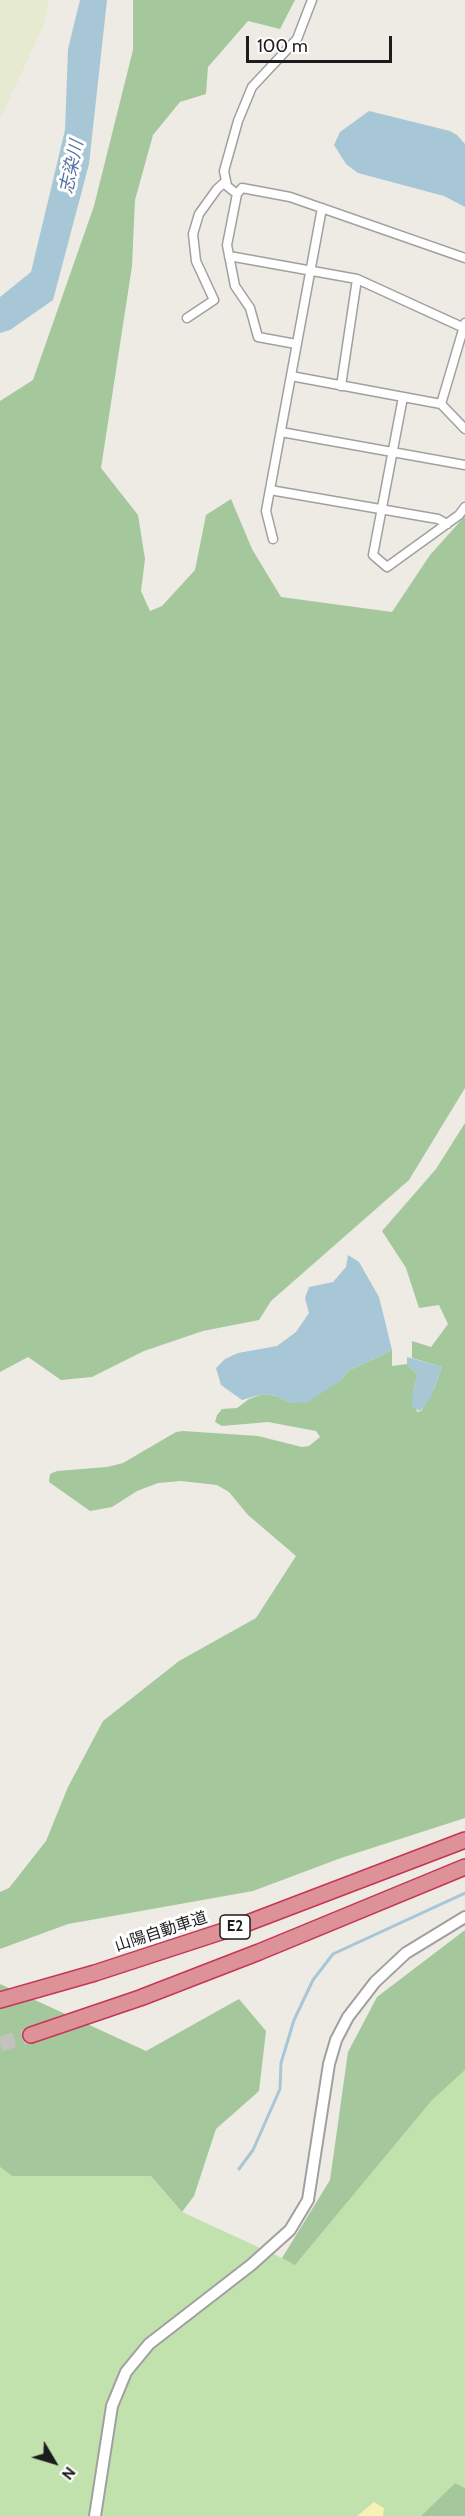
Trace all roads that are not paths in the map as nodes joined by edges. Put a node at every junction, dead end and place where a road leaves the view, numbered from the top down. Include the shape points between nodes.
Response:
1 (312, 0) edge
2 (226, 181) junction
3 (237, 194) junction
4 (322, 208) junction
5 (229, 256) junction
6 (465, 258) edge
7 (310, 271) junction
8 (357, 279) junction
9 (187, 318) dead end
10 (464, 325) edge
11 (296, 344) junction
12 (291, 376) junction
13 (341, 386) junction
14 (403, 397) junction
15 (441, 404) junction
16 (465, 429) edge
17 (280, 432) junction
18 (392, 452) junction
19 (465, 465) edge
20 (270, 490) junction
21 (465, 507) edge
22 (382, 509) junction
23 (447, 524) junction
24 (273, 539) dead end
25 (465, 1840) edge
26 (465, 1867) edge
27 (465, 1917) edge
28 (0, 2000) edge
29 (31, 2035) tunnel mouth
30 (95, 2516) edge

1 - 2 street via 297,39 252,87 226,161
2 - 3 street
2 - 9 street via 199,214 193,234 196,261 213,300
3 - 4 street via 242,188
3 - 5 street via 227,245
4 - 6 street
4 - 7 street
5 - 7 street
5 - 11 street via 235,286 250,308 258,337
7 - 8 street
7 - 11 street
8 - 10 street
8 - 13 street
10 - 15 street
11 - 12 street
12 - 13 street
12 - 17 street
13 - 14 street
14 - 15 street
14 - 18 street
15 - 16 street
17 - 18 street
17 - 20 street
18 - 19 street
18 - 22 street
20 - 22 street
20 - 24 street via 266,512
21 - 23 street
22 - 23 street
22 - 23 street via 373,555 387,567
25 - 28 highway, 山陽自動車道 / E2 via 245,1924
26 - 29 highway, E2 via 140,1998
27 - 30 street via 406,1953 375,1982 348,2017 328,2064 308,2200 290,2230 149,2344 126,2372 112,2406

